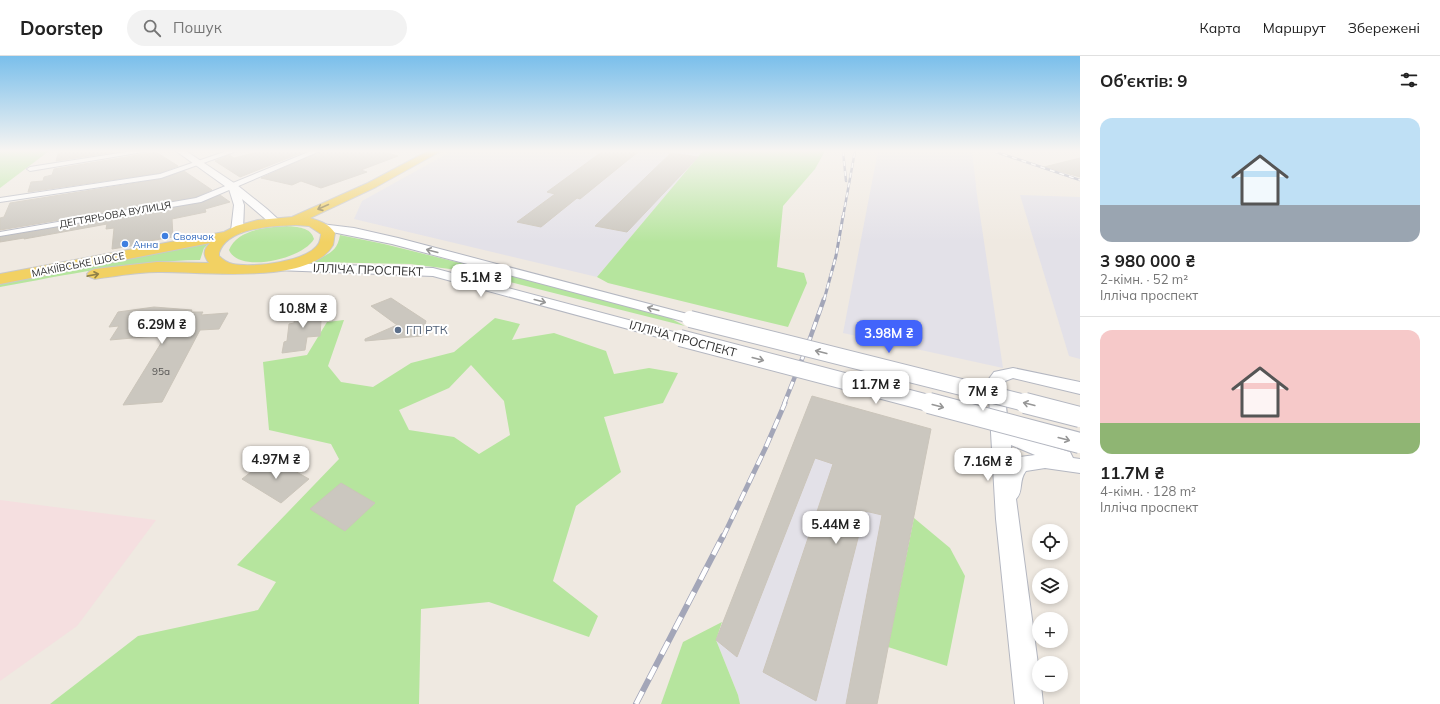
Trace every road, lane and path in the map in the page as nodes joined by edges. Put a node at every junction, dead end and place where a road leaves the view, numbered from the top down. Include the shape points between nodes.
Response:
1 (126, 181) edge
2 (224, 181) edge
3 (246, 181) edge
4 (379, 181) edge
5 (372, 185) junction
6 (233, 187) junction
7 (0, 200) edge
8 (293, 220) junction
9 (274, 221) junction
10 (321, 227) junction
11 (232, 233) junction
12 (0, 234) edge
13 (281, 267) junction
14 (228, 268) junction
15 (0, 279) edge
16 (0, 293) edge
17 (1080, 388) edge
18 (1080, 417) edge
19 (999, 420) junction
20 (1080, 443) edge
21 (1080, 464) edge
22 (1007, 519) junction
23 (1029, 704) edge

1 - 7 street
2 - 6 main road
3 - 6 street, ДЕГТЯРЬОВА ВУЛИЦЯ
4 - 5 main road
5 -> 8 main road
5 - 10 main road
6 - 9 main road
6 - 11 main road via 239,205
6 - 12 street, ДЕГТЯРЬОВА ВУЛИЦЯ via 198,200
8 - 9 main road, МАКІЇВСЬКЕ ШОСЕ
8 - 10 main road via 310,222
9 - 11 main road, МАКІЇВСЬКЕ ШОСЕ
10 - 13 main road, МАКІЇВСЬКЕ ШОСЕ via 326,230 329,238 322,249 305,259
18 -> 10 main road, ІЛЛІЧА ПРОСПЕКТ, bridge via 394,241
11 - 14 main road via 215,245 211,255 219,264
11 - 15 main road, МАКІЇВСЬКЕ ШОСЕ
13 - 14 main road, МАКІЇВСЬКЕ ШОСЕ via 252,270
13 -> 20 main road, ІЛЛІЧА ПРОСПЕКТ, bridge via 433,272
16 -> 14 main road, МАКІЇВСЬКЕ ШОСЕ via 114,271 157,267
17 - 19 main road via 1013,373 1000,376 996,380
19 - 21 main road via 1013,438
19 - 22 main road
21 - 22 main road via 1045,461 1020,464 1011,476
22 - 23 main road

